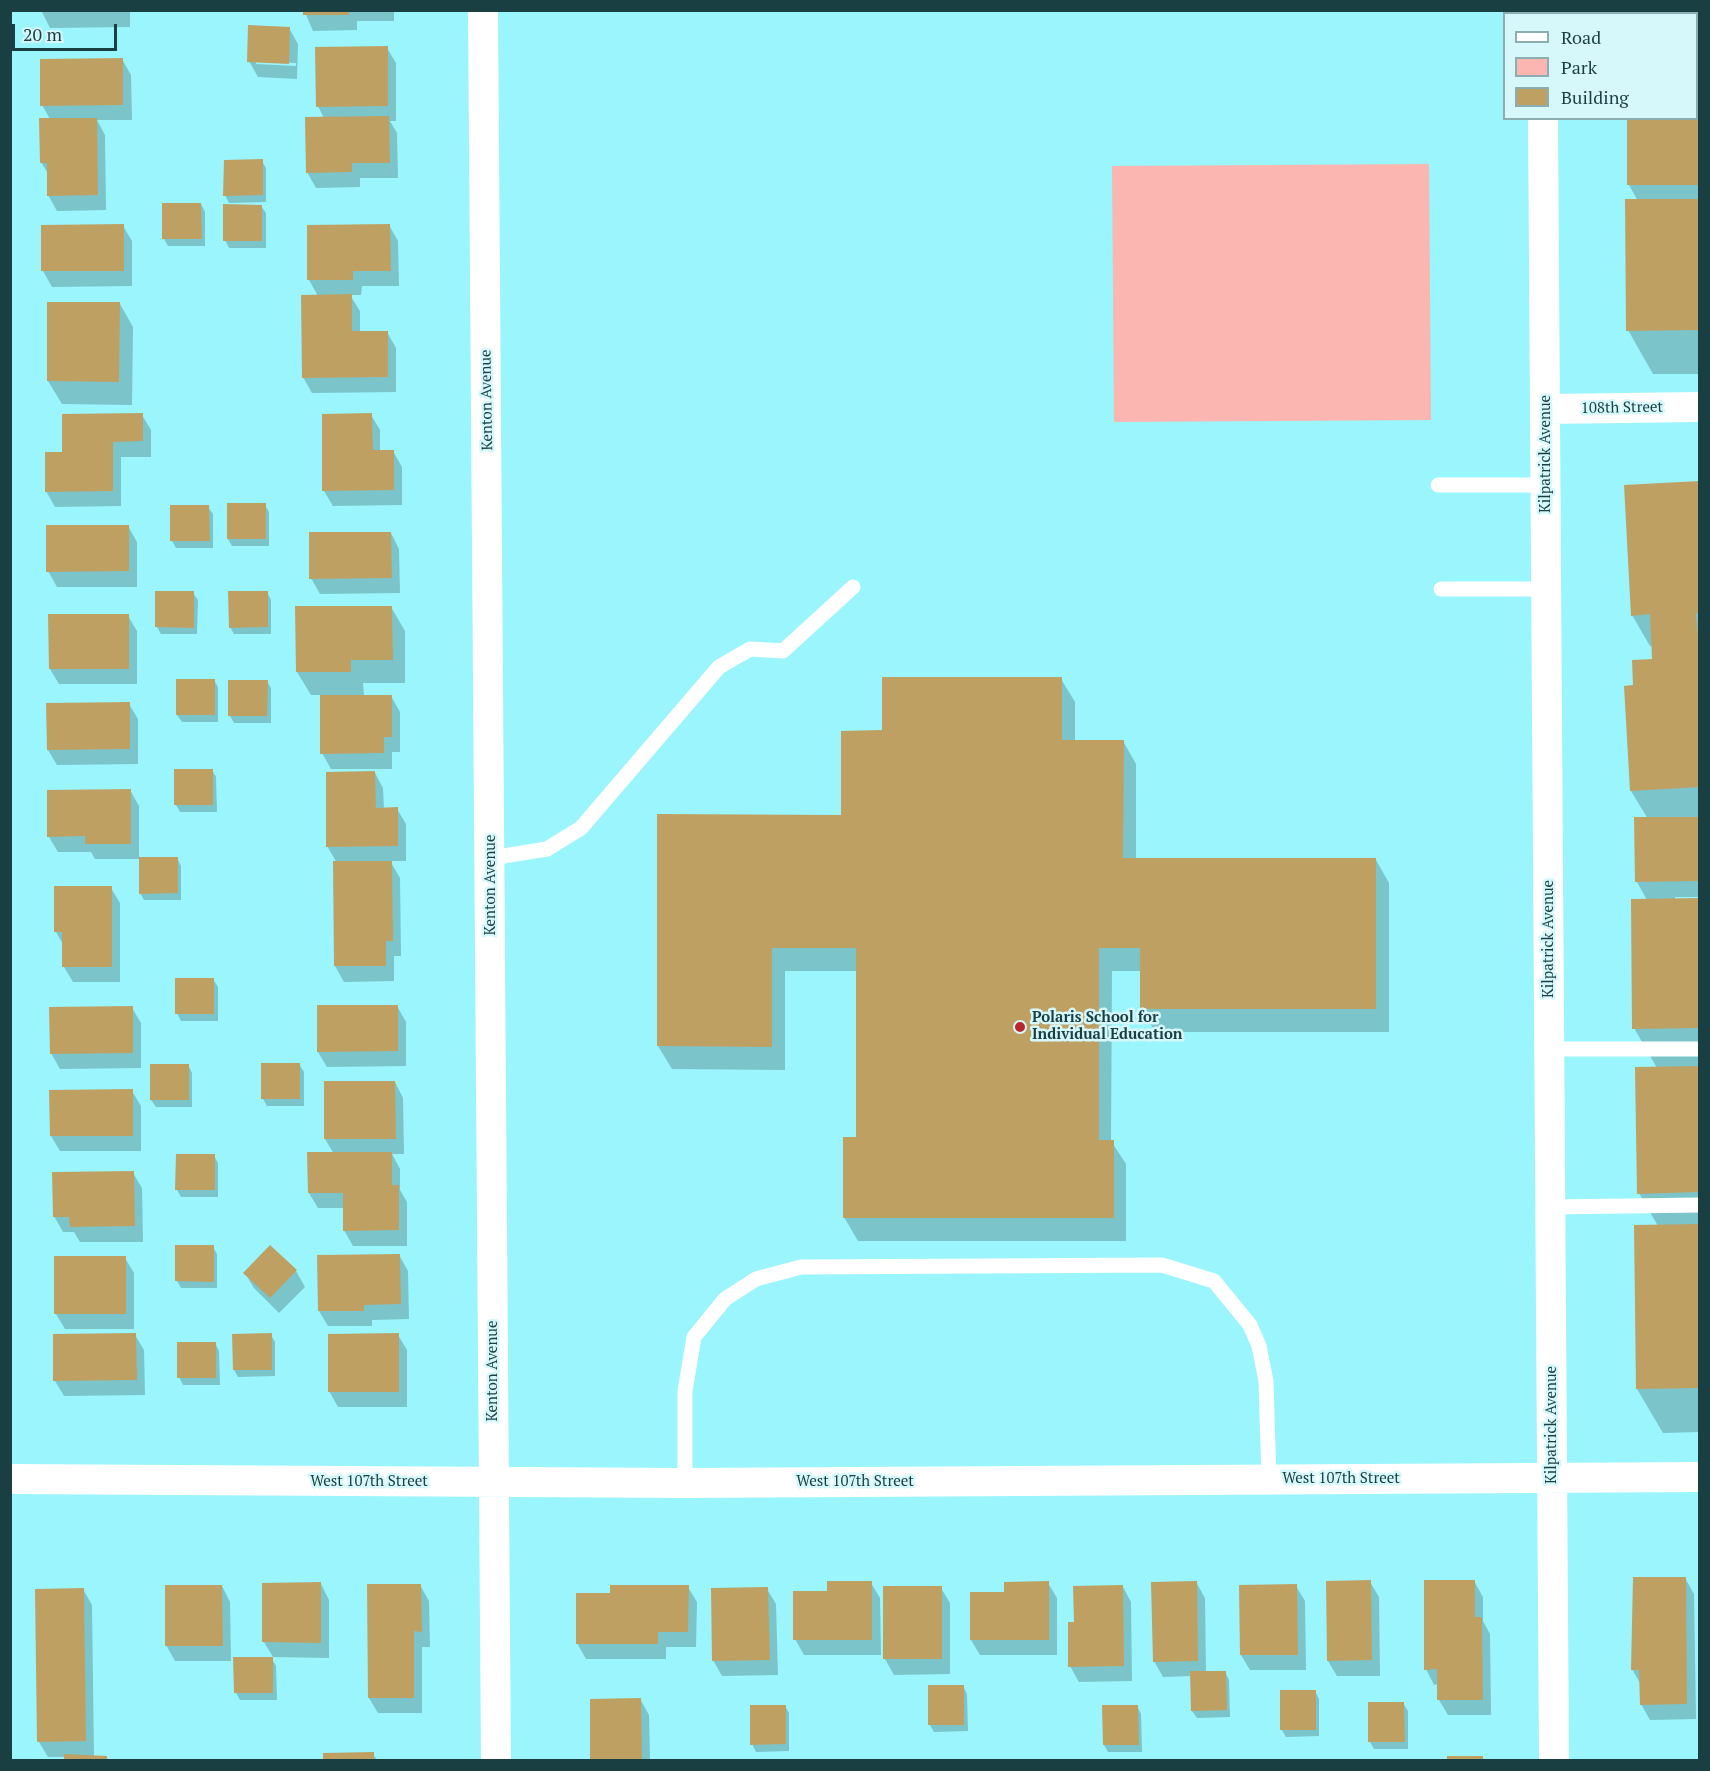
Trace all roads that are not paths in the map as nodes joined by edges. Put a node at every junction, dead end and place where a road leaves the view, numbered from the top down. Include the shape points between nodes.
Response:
1 (483, 10) edge
2 (1543, 120) edge
3 (1700, 407) edge
4 (1545, 409) junction
5 (1438, 485) dead end
6 (1546, 485) junction
7 (853, 587) dead end
8 (1441, 589) dead end
9 (1547, 589) junction
10 (491, 858) junction
11 (1550, 1049) junction
12 (1700, 1049) edge
13 (1700, 1205) edge
14 (1551, 1207) junction
15 (1700, 1477) edge
16 (1553, 1478) junction
17 (10, 1479) edge
18 (1269, 1479) junction
19 (493, 1483) junction
20 (685, 1483) junction
21 (496, 1761) edge
22 (1554, 1761) edge

1 - 10 street, Kenton Avenue
2 - 4 street, Kilpatrick Avenue
3 - 4 street, 108th Street
4 - 6 street, Kilpatrick Avenue
5 - 6 lane
6 - 9 street, Kilpatrick Avenue
7 - 10 lane via 783,651 750,650 719,667 582,828 547,849
8 - 9 lane
9 - 11 street, Kilpatrick Avenue
10 - 19 street, Kenton Avenue
11 - 12 lane
11 - 14 street, Kilpatrick Avenue
13 - 14 lane
14 - 16 street, Kilpatrick Avenue
15 - 16 street, West 107th Street
16 - 18 street, West 107th Street
16 - 22 street, Kilpatrick Avenue
17 - 19 street, West 107th Street
18 - 20 street, West 107th Street
18 - 20 lane via 1266,1380 1259,1346 1250,1325 1214,1281 1162,1265 801,1267 756,1279 725,1299 694,1337 685,1391
19 - 20 street, West 107th Street
19 - 21 street, Kenton Avenue

